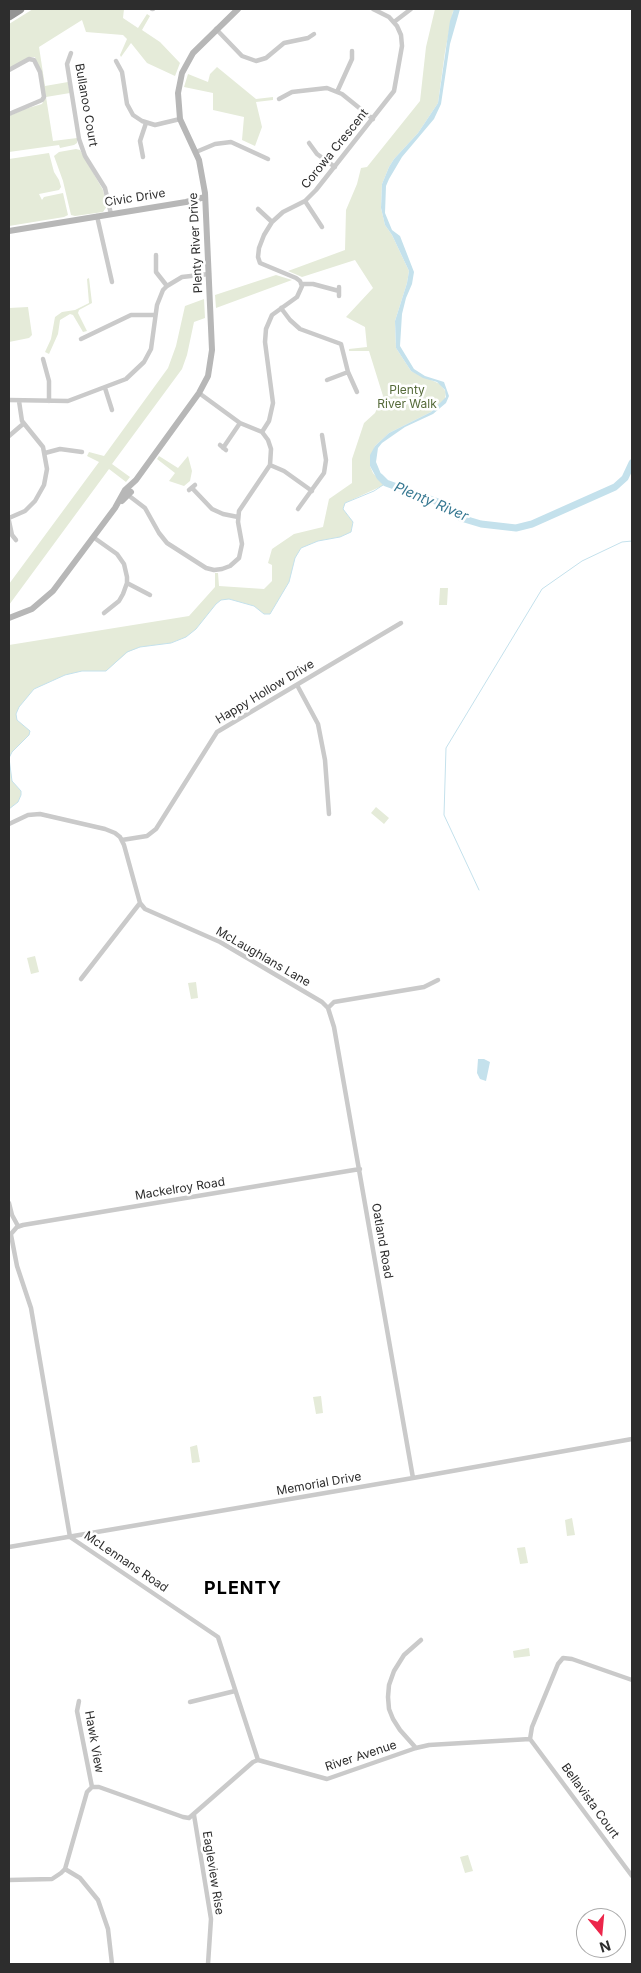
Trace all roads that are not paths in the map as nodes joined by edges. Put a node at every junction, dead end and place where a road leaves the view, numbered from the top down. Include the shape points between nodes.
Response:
1 (20, 9) edge
2 (373, 9) edge
3 (411, 9) edge
4 (235, 10) edge
5 (9, 16) edge
6 (394, 22) junction
7 (216, 29) junction
8 (314, 34) dead end
9 (352, 51) dead end
10 (70, 53) dead end
11 (116, 61) dead end
12 (9, 70) edge
13 (337, 92) junction
14 (279, 99) dead end
15 (9, 114) edge
16 (180, 119) junction
17 (373, 119) junction
18 (146, 123) junction
19 (310, 143) dead end
20 (196, 152) junction
21 (143, 157) dead end
22 (268, 159) dead end
23 (335, 167) junction
24 (206, 198) junction
25 (305, 200) junction
26 (258, 209) dead end
27 (111, 214) junction
28 (97, 216) junction
29 (272, 222) junction
30 (322, 227) dead end
31 (9, 230) edge
32 (156, 255) dead end
33 (209, 274) junction
34 (112, 282) dead end
35 (301, 284) junction
36 (167, 286) junction
37 (339, 291) dead end
38 (281, 308) junction
39 (155, 315) junction
40 (81, 339) dead end
41 (43, 359) dead end
42 (348, 372) junction
43 (327, 380) dead end
44 (105, 388) junction
45 (356, 392) dead end
46 (200, 393) junction
47 (9, 400) edge
48 (19, 400) junction
49 (49, 401) junction
50 (112, 410) dead end
51 (240, 423) junction
52 (23, 424) junction
53 (262, 432) junction
54 (322, 435) dead end
55 (9, 436) edge
56 (223, 448) dead end
57 (82, 452) dead end
58 (45, 453) junction
59 (270, 465) junction
60 (192, 488) dead end
61 (312, 491) junction
62 (128, 493) junction
63 (298, 509) dead end
64 (238, 517) junction
65 (9, 519) edge
66 (93, 537) junction
67 (16, 540) dead end
68 (127, 583) junction
69 (150, 595) dead end
70 (104, 613) dead end
71 (9, 618) edge
72 (401, 623) dead end
73 (297, 685) junction
74 (329, 814) dead end
75 (9, 824) edge
76 (122, 840) junction
77 (140, 903) junction
78 (81, 979) dead end
79 (438, 980) dead end
80 (328, 1008) junction
81 (360, 1169) junction
82 (9, 1203) edge
83 (18, 1226) junction
84 (10, 1236) edge
85 (632, 1439) edge
86 (413, 1478) junction
87 (70, 1536) junction
88 (9, 1547) edge
89 (421, 1640) dead end
90 (632, 1680) edge
91 (235, 1691) junction
92 (79, 1701) dead end
93 (190, 1702) dead end
94 (530, 1740) junction
95 (416, 1748) junction
96 (258, 1760) junction
97 (92, 1787) junction
98 (194, 1815) junction
99 (64, 1869) junction
100 (632, 1876) edge
101 (9, 1880) edge
102 (112, 1964) edge
103 (208, 1964) edge

1 - 5 highway
2 - 6 street
3 - 6 street
4 - 7 street, Plenty River Drive
6 - 17 street, Corowa Crescent via 402,42 396,83 392,95
7 - 8 street via 242,56 256,61 266,58 284,43
7 - 16 street, Plenty River Drive via 192,53 182,73 178,93
9 - 13 street via 352,59
10 - 27 street, Bullanoo Court via 68,64 79,139 104,188
11 - 18 street via 121,69 128,107
12 - 15 street via 29,59 34,60 40,72 44,96 42,100
13 - 14 street via 317,88 288,93
13 - 17 street
16 - 18 street via 160,124
16 - 20 street, Plenty River Drive
17 - 23 street, Corowa Crescent
18 - 21 street via 140,141
19 - 23 street via 317,154
20 - 22 street via 231,142
20 - 24 street, Plenty River Drive
23 - 25 street, Corowa Crescent
24 - 27 street, Civic Drive
24 - 33 street, Plenty River Drive
25 - 29 street, Corowa Crescent
25 - 30 street
26 - 29 street
27 - 28 street, Civic Drive
28 - 31 street, Civic Drive
28 - 34 street
29 - 35 street, Corowa Crescent via 261,240 258,260 296,278
32 - 36 street via 155,270
33 - 36 street via 182,277
33 - 46 street, Plenty River Drive via 212,356
35 - 37 street
35 - 38 street via 297,297
36 - 39 street via 160,296
38 - 42 street via 300,329 341,344
38 - 53 street via 270,318 265,332 273,403 270,418
39 - 40 street via 131,314
39 - 44 street via 152,343 144,362 126,378
41 - 49 street via 49,381
42 - 43 street
42 - 45 street
44 - 49 street via 68,401
44 - 50 street
46 - 51 street
46 - 62 street, Plenty River Drive
47 - 48 street
48 - 49 street
48 - 52 street
51 - 53 street
51 - 56 street
52 - 55 street
52 - 58 street
53 - 59 street via 271,449
54 - 61 street via 326,465 323,476
57 - 58 street via 60,449
58 - 65 street via 46,477 39,496 25,511
59 - 61 street
59 - 64 street via 242,505
60 - 64 street via 212,509
61 - 63 street
62 - 64 street via 145,508 167,543 214,570 230,566 241,553
62 - 66 street, Plenty River Drive
65 - 67 street
66 - 68 street via 121,559
66 - 71 street, Plenty River Drive via 47,598 32,609
68 - 69 street
68 - 70 street via 119,601
72 - 73 street, Happy Hollow Drive
73 - 74 street via 318,724 325,760
73 - 76 street, Happy Hollow Drive via 217,732 156,829 147,836
75 - 76 street via 28,814 40,814 110,831
76 - 77 street
77 - 78 street
77 - 80 street, McLaughlans Lane via 150,912 220,942
79 - 80 street via 424,987 334,1002
80 - 81 street, Oatland Road
81 - 83 street, Mackelroy Road
81 - 86 street, Oatland Road
82 - 83 street
83 - 84 street
84 - 87 street, McLennans Road via 31,1308
85 - 86 street, Memorial Drive
86 - 87 street, Memorial Drive
87 - 88 street, Memorial Drive
87 - 91 street, McLennans Road via 218,1637
89 - 95 street via 404,1655 394,1671 388,1696 393,1719
90 - 94 street via 564,1658 558,1664 532,1727
91 - 93 street
91 - 96 street, McLennans Road
92 - 97 street, Hawk View
94 - 95 street, River Avenue
94 - 100 street, Bellavista Court
95 - 96 street, River Avenue via 328,1780
96 - 98 street
97 - 98 street via 183,1818
97 - 99 street via 87,1792
98 - 103 street, Eagleview Rise via 210,1918
99 - 101 street via 52,1879
99 - 102 street via 80,1878 98,1900 108,1929

